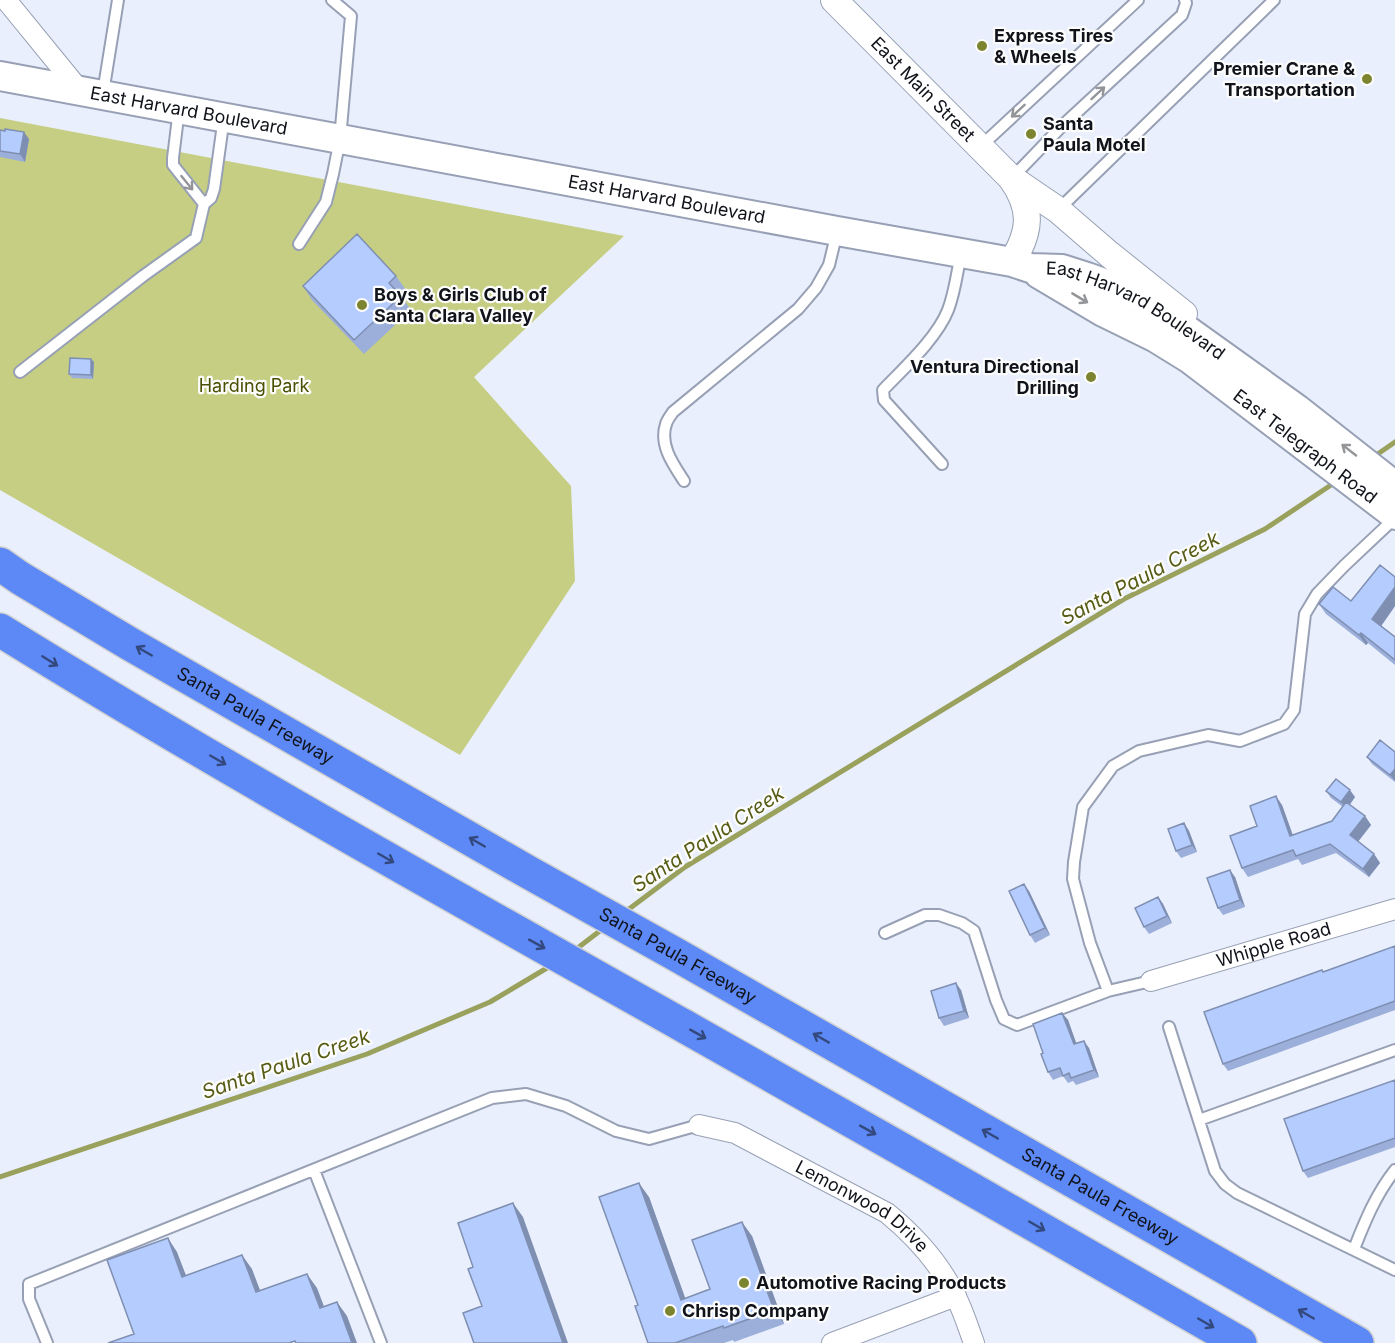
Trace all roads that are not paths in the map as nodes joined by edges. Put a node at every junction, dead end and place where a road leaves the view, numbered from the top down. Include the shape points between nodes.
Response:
1 (6, 0) edge
2 (118, 0) edge
3 (332, 0) edge
4 (834, 0) edge
5 (1138, 0) edge
6 (1185, 0) edge
7 (1274, 0) edge
8 (0, 76) edge
9 (92, 94) junction
10 (179, 108) junction
11 (224, 117) junction
12 (340, 139) junction
13 (979, 147) junction
14 (1011, 178) junction
15 (204, 204) junction
16 (1058, 210) junction
17 (837, 231) junction
18 (299, 244) dead end
19 (961, 254) junction
20 (1109, 254) joint
21 (1021, 265) junction
22 (20, 372) dead end
23 (1289, 419) junction
24 (942, 464) dead end
25 (684, 481) dead end
26 (1392, 506) edge
27 (0, 564) edge
28 (0, 630) edge
29 (1395, 909) edge
30 (885, 933) dead end
31 (1151, 981) joint
32 (1108, 991) junction
33 (1169, 1027) dead end
34 (1395, 1050) edge
35 (1198, 1120) junction
36 (699, 1125) joint
37 (314, 1170) junction
38 (1395, 1170) edge
39 (1354, 1249) junction
40 (1395, 1270) edge
41 (956, 1296) junction
42 (47, 1343) edge
43 (381, 1343) edge
44 (832, 1343) edge
45 (974, 1343) edge
46 (1240, 1343) edge
47 (1357, 1343) edge

1 - 9 street
2 - 9 lane
3 - 12 lane via 351,16
4 - 13 street, East Main Street
5 -> 13 lane
14 -> 6 lane via 1182,15
7 - 16 lane
8 - 9 main road, East Harvard Boulevard
9 - 10 main road, East Harvard Boulevard
10 - 11 main road, East Harvard Boulevard
10 -> 15 lane via 173,165
11 - 12 main road, East Harvard Boulevard
11 - 15 lane via 214,189
12 - 17 main road, East Harvard Boulevard
12 - 18 lane via 326,202
13 - 14 street, East Main Street
14 - 16 street, East Main Street
14 - 21 street, East Main Street via 1024,200 1028,224
15 - 22 lane via 196,238
16 - 20 street, East Main Street
17 - 19 main road, East Harvard Boulevard
17 - 25 lane via 829,265 798,309 673,411 666,423 664,442 669,459
19 - 21 main road, East Harvard Boulevard
19 - 24 lane via 941,324 883,390 884,400
20 - 23 street, East Telegraph Road via 1179,309
21 - 23 main road, East Harvard Boulevard via 1062,269 1128,293 1173,320
23 - 26 main road, East Telegraph Road
26 - 32 lane via 1317,594 1305,614 1294,710 1284,723 1240,741 1208,735 1138,751 1113,766 1083,807 1074,879 1090,943
47 -> 27 highway, Santa Paula Freeway via 120,638
28 -> 46 highway via 486,915
29 - 31 street, Whipple Road
30 - 32 lane via 925,915 939,915 974,931 1004,1019 1017,1025
31 - 32 lane
33 - 35 lane
34 - 35 lane
35 - 39 lane via 1215,1171 1237,1193
36 - 37 lane via 649,1139 616,1131 566,1106 526,1094 492,1098
36 - 41 street, Lemonwood Drive via 735,1133 887,1213 922,1245
37 - 42 lane via 29,1284 29,1299
37 - 43 lane
38 - 39 lane via 1383,1185
39 - 40 lane
41 - 44 street
41 - 45 street, Lemonwood Drive

